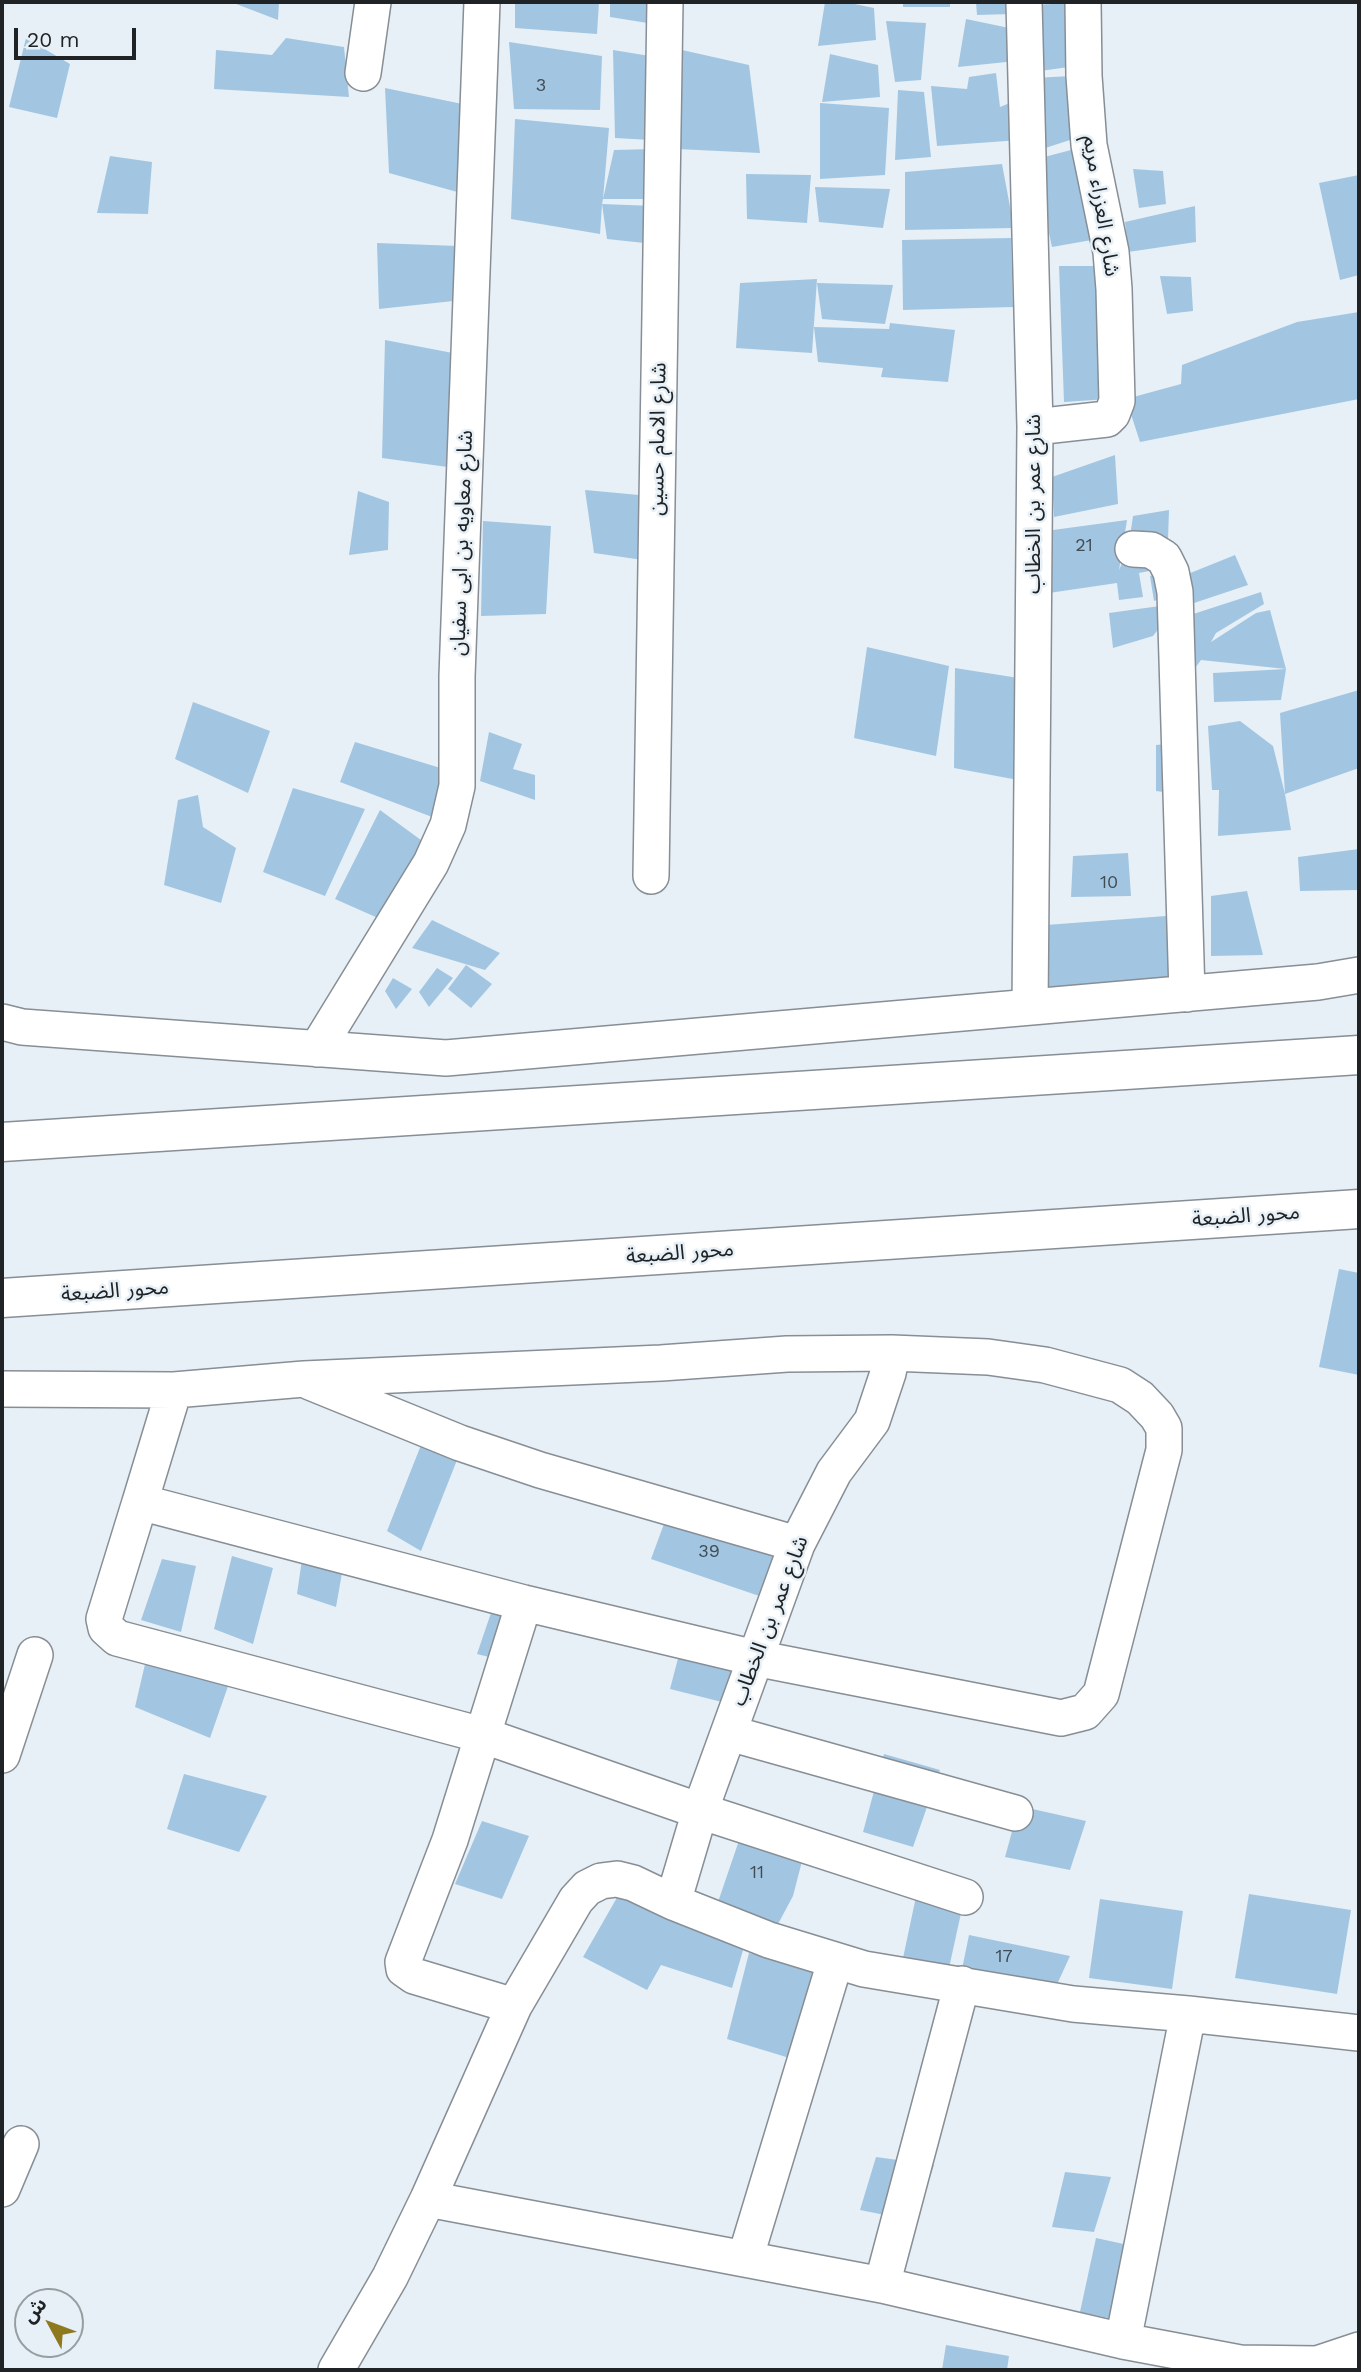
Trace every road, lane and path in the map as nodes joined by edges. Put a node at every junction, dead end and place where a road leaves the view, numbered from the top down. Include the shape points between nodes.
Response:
1 (373, 2) edge
2 (482, 2) edge
3 (665, 2) edge
4 (1024, 2) edge
5 (1083, 2) edge
6 (363, 73) dead end
7 (1035, 427) junction
8 (1133, 549) dead end
9 (651, 876) dead end
10 (1359, 975) edge
11 (1187, 994) junction
12 (1030, 1007) junction
13 (9, 1027) edge
14 (317, 1049) junction
15 (1359, 1055) edge
16 (2, 1142) edge
17 (1359, 1209) edge
18 (2, 1298) edge
19 (892, 1353) junction
20 (304, 1379) junction
21 (2, 1389) edge
22 (174, 1390) junction
23 (140, 1502) junction
24 (797, 1544) junction
25 (524, 1603) junction
26 (35, 1656) dead end
27 (755, 1658) junction
28 (729, 1733) junction
29 (482, 1735) junction
30 (2, 1755) edge
31 (700, 1811) junction
32 (1015, 1813) dead end
33 (965, 1897) dead end
34 (673, 1902) junction
35 (835, 1962) junction
36 (962, 1984) junction
37 (514, 2006) junction
38 (1188, 2014) junction
39 (1359, 2033) edge
40 (21, 2144) dead end
41 (2, 2189) edge
42 (428, 2199) junction
43 (745, 2259) junction
44 (882, 2285) junction
45 (1123, 2341) junction
46 (1359, 2350) edge
47 (1240, 2366) edge
48 (336, 2370) edge

1 - 6 street
2 - 14 street, شارع معاويه بن ابى سفيان via 457,676 457,786 448,825 430,863
3 - 9 street, شارع الامام حسين
4 - 7 street, شارع عمر بن الخطاب
5 - 7 street, شارع العزراء مريم via 1089,145 1115,289 1117,401 1107,419
7 - 12 street, شارع عمر بن الخطاب
8 - 11 street via 1151,550 1164,558 1175,592
10 - 11 street
11 - 12 street
12 - 14 street via 446,1058
13 - 14 street
15 - 16 highway
17 - 18 highway, محور الضبعة
19 - 20 street via 787,1354
19 - 24 street, شارع عمر بن الخطاب via 872,1421 834,1472
19 - 27 street via 988,1357 1076,1371 1120,1385 1157,1416 1164,1428 1164,1450 1101,1694 1085,1712 1062,1718
20 - 22 street
20 - 24 street via 460,1443 540,1470
21 - 22 street
22 - 23 street
23 - 25 street
23 - 29 street via 104,1619 111,1634
24 - 27 street, شارع عمر بن الخطاب
25 - 27 street
25 - 29 street
26 - 30 street
27 - 28 street, شارع عمر بن الخطاب
28 - 31 street, شارع عمر بن الخطاب
28 - 32 street
29 - 31 street
29 - 37 street via 450,1840 403,1962 404,1969 414,1976
31 - 33 street
31 - 34 street, شارع عمر بن الخطاب
34 - 35 street
34 - 37 street via 617,1879 587,1888
35 - 36 street
35 - 43 street
36 - 38 street via 1073,2004
36 - 44 street
37 - 42 street
38 - 39 street
38 - 45 street
40 - 41 street
42 - 43 street
42 - 48 street
43 - 44 street
44 - 45 street
45 - 47 street
46 - 47 street via 1317,2364

